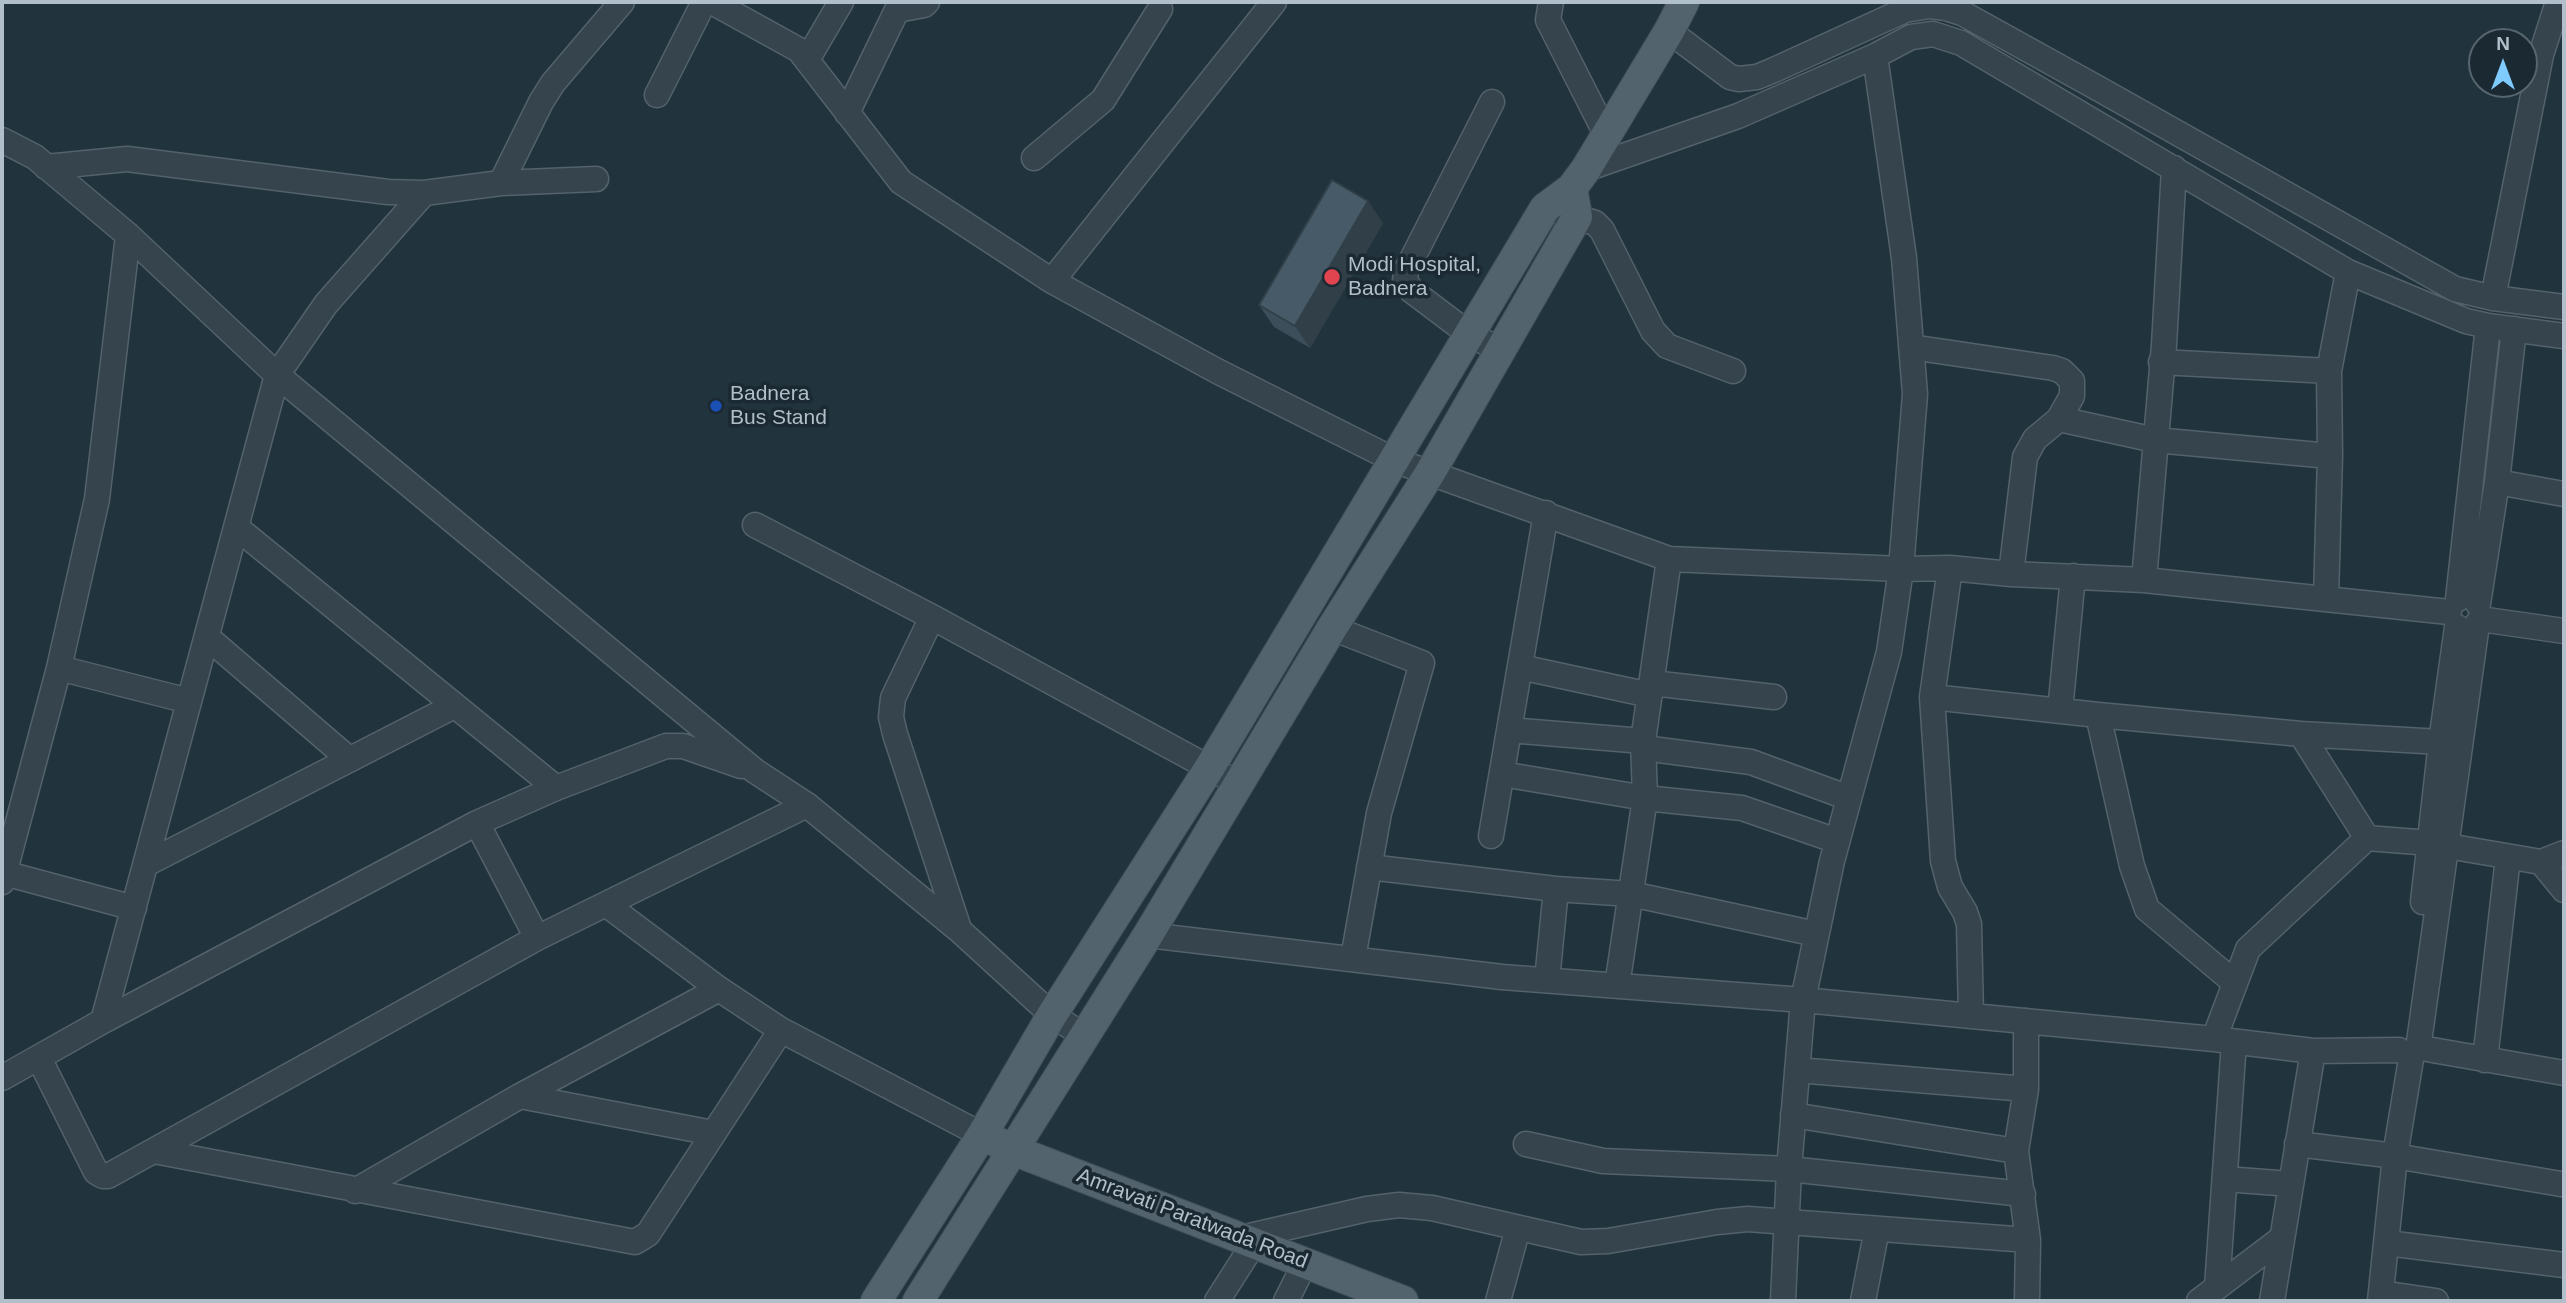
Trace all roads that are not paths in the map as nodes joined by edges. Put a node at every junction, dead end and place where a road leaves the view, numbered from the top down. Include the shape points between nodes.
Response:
1 (622, 2) edge
2 (704, 2) edge
3 (712, 2) edge
4 (841, 2) edge
5 (927, 2) edge
6 (1274, 2) edge
7 (1551, 2) edge
8 (1684, 2) edge
9 (2558, 2) edge
10 (1157, 4) edge
11 (893, 6) edge
12 (1669, 31) junction
13 (1875, 56) junction
14 (807, 60) junction
15 (1739, 79) junction
16 (657, 95) dead end
17 (1492, 102) dead end
18 (848, 113) junction
19 (1737, 117) junction
20 (1606, 134) junction
21 (3, 147) edge
22 (1034, 158) dead end
23 (46, 167) junction
24 (2175, 168) junction
25 (596, 179) dead end
26 (501, 183) junction
27 (1578, 192) junction
28 (424, 193) junction
29 (128, 235) junction
30 (2348, 272) junction
31 (1052, 281) junction
32 (2493, 298) junction
33 (2564, 307) edge
34 (2488, 326) junction
35 (2514, 329) junction
36 (1469, 334) junction
37 (2564, 336) edge
38 (1911, 347) junction
39 (1500, 350) junction
40 (2161, 362) junction
41 (1733, 371) dead end
42 (2329, 371) junction
43 (277, 375) junction
44 (2059, 419) junction
45 (2155, 440) junction
46 (2330, 456) junction
47 (1394, 460) junction
48 (1430, 473) junction
49 (2497, 482) junction
50 (2564, 494) edge
51 (1546, 513) junction
52 (755, 524) dead end
53 (236, 527) junction
54 (1669, 559) junction
55 (1950, 568) junction
56 (1901, 569) junction
57 (2011, 574) junction
58 (2073, 576) junction
59 (2144, 580) junction
60 (2326, 598) junction
61 (2466, 614) junction
62 (932, 617) junction
63 (1332, 628) junction
64 (2564, 631) edge
65 (207, 637) junction
66 (1520, 667) junction
67 (59, 668) junction
68 (1651, 689) junction
69 (1774, 697) dead end
70 (1932, 697) junction
71 (189, 701) junction
72 (454, 706) junction
73 (2060, 711) junction
74 (2098, 715) junction
75 (1509, 730) junction
76 (2301, 734) junction
77 (2441, 742) junction
78 (1644, 745) junction
79 (349, 759) junction
80 (1210, 767) junction
81 (755, 771) junction
82 (1502, 774) junction
83 (1239, 784) junction
84 (556, 788) junction
85 (1645, 798) junction
86 (1849, 798) junction
87 (807, 805) junction
88 (477, 823) junction
89 (1491, 836) dead end
90 (2367, 838) junction
91 (1837, 841) junction
92 (2439, 845) junction
93 (2564, 853) edge
94 (2508, 857) junction
95 (2541, 862) junction
96 (146, 863) junction
97 (1369, 867) junction
98 (3, 877) edge
99 (1556, 889) junction
100 (2564, 890) edge
101 (1631, 894) junction
102 (607, 905) junction
103 (134, 908) junction
104 (959, 930) junction
105 (1816, 934) junction
106 (1148, 935) junction
107 (537, 939) junction
108 (1353, 958) junction
109 (1547, 980) junction
110 (2235, 983) junction
111 (1617, 986) junction
112 (719, 989) junction
113 (1802, 1000) junction
114 (1052, 1015) junction
115 (1970, 1016) junction
116 (103, 1021) junction
117 (2026, 1021) junction
118 (781, 1030) junction
119 (1083, 1035) junction
120 (2224, 1040) junction
121 (2411, 1047) junction
122 (2313, 1051) junction
123 (39, 1058) junction
124 (2485, 1060) junction
125 (1797, 1070) junction
126 (2564, 1073) edge
127 (2, 1078) edge
128 (2026, 1089) junction
129 (520, 1096) junction
130 (1793, 1115) junction
131 (713, 1133) junction
132 (982, 1135) junction
133 (1526, 1144) dead end
134 (2297, 1144) junction
135 (1013, 1150) junction
136 (2016, 1151) junction
137 (154, 1152) junction
138 (2395, 1156) junction
139 (1789, 1169) junction
140 (2225, 1179) junction
141 (2291, 1184) junction
142 (2560, 1184) dead end
143 (355, 1191) junction
144 (2023, 1194) junction
145 (1787, 1223) junction
146 (1518, 1228) junction
147 (1877, 1229) junction
148 (2282, 1238) junction
149 (1248, 1240) junction
150 (2028, 1240) junction
151 (2387, 1243) junction
152 (1305, 1263) junction
153 (2564, 1265) edge
154 (2208, 1294) edge
155 (2380, 1297) edge
156 (876, 1301) edge
157 (918, 1301) edge
158 (1217, 1301) edge
159 (1286, 1301) edge
160 (1403, 1301) edge
161 (1498, 1301) edge
162 (1783, 1301) edge
163 (1863, 1301) edge
164 (2027, 1301) edge
165 (2272, 1301) edge
166 (2436, 1301) edge

1 - 26 street via 553,83
2 - 16 street
3 - 14 street via 799,50
4 - 14 street
5 - 11 street
6 - 31 street
7 - 20 street via 1548,20
8 - 12 main road
9 - 32 street via 2541,55
10 - 22 street via 1103,100
11 - 18 street
12 - 15 street
12 - 20 main road
13 - 19 street
13 - 24 street via 1911,37 1943,36
13 - 38 street
14 - 18 street
15 - 19 street
15 - 32 street via 1774,70 1905,10 1946,8 2455,289
17 - 36 street via 1405,281
18 - 31 street via 901,181
19 - 27 street
20 - 27 main road
21 - 23 street via 19,147
23 - 28 street via 128,159
23 - 29 street
24 - 30 street
24 - 40 street
25 - 26 street
26 - 28 street
27 - 36 main road via 1545,208
27 - 39 main road
27 - 41 street via 1653,331 1668,346
28 - 43 street via 318,314
29 - 43 street
29 - 67 street via 97,499
30 - 34 street
30 - 42 street
31 - 47 street
32 - 33 street
34 - 35 street
34 - 61 street
35 - 37 street
35 - 49 street
36 - 39 street
36 - 47 main road
38 - 44 street via 2062,371 2073,388
38 - 56 street via 1915,394
39 - 48 main road
40 - 42 street
40 - 45 street
42 - 46 street
43 - 53 street
43 - 81 street
44 - 45 street
44 - 57 street via 2035,439 2025,457
45 - 46 street
45 - 59 street
46 - 60 street
47 - 48 street
47 - 80 main road
48 - 51 street
48 - 63 main road
49 - 50 street
49 - 61 street
51 - 54 street
51 - 66 street
52 - 62 street
53 - 65 street
53 - 72 street
54 - 56 street
54 - 68 street
55 - 56 street
55 - 57 street
55 - 70 street
56 - 86 street via 1889,652
57 - 58 street
58 - 59 street
58 - 73 street
59 - 60 street
60 - 61 street
61 - 64 street
61 - 77 street
61 - 92 street
62 - 80 street
62 - 104 street via 893,698 891,717
63 - 83 main road
63 - 97 street via 1422,663 1379,813
65 - 71 street
65 - 79 street
66 - 68 street
66 - 75 street
67 - 71 street
67 - 98 street
68 - 69 street
68 - 78 street
70 - 73 street
70 - 115 street via 1946,876 1969,924
71 - 96 street
72 - 79 street
72 - 84 street
73 - 74 street
74 - 76 street
74 - 110 street via 2132,866 2147,909
75 - 78 street
75 - 82 street
76 - 77 street
76 - 90 street
77 - 92 street
78 - 85 street
78 - 86 street via 1751,762
79 - 96 street
80 - 83 street
80 - 114 main road
81 - 84 street via 675,745
81 - 87 street
82 - 85 street
82 - 89 street
83 - 106 main road
84 - 88 street
85 - 91 street via 1742,808
85 - 101 street
86 - 91 street
87 - 102 street
87 - 104 street
88 - 107 street
88 - 116 street
90 - 92 street
90 - 110 street via 2248,949
91 - 105 street
92 - 94 street
92 - 121 street
93 - 95 street
94 - 95 street
94 - 124 street
95 - 100 street
96 - 103 street
97 - 99 street
97 - 108 street
98 - 103 street
99 - 101 street
99 - 109 street
101 - 105 street
101 - 111 street
102 - 107 street
102 - 112 street
103 - 116 street
104 - 114 street
105 - 113 street
106 - 108 street
106 - 119 main road
107 - 137 street
108 - 109 street
109 - 111 street
110 - 120 street
111 - 113 street
112 - 118 street
112 - 129 street
113 - 115 street
113 - 125 street
114 - 119 street
114 - 132 main road
115 - 117 street
116 - 123 street
117 - 120 street
117 - 128 street
118 - 131 street
118 - 132 street
119 - 135 main road
120 - 122 street
120 - 140 street
121 - 122 street
121 - 124 street
121 - 138 street
122 - 134 street
123 - 127 street
123 - 137 street via 99,1175 113,1174
124 - 126 street
125 - 128 street
125 - 130 street
128 - 136 street
129 - 131 street
129 - 143 street
130 - 136 street
130 - 139 street
131 - 143 street via 648,1234 635,1242
132 - 135 main road, Amravati Paratwada Road
132 - 156 main road
133 - 139 street via 1603,1161
134 - 138 street
134 - 141 street
135 - 149 main road, Amravati Paratwada Road
135 - 157 main road
136 - 144 street
137 - 143 street
138 - 142 street
138 - 151 street
139 - 144 street
139 - 145 street
140 - 141 street
140 - 154 street
141 - 148 street
144 - 150 street
145 - 146 street via 1731,1220 1595,1242
145 - 147 street
145 - 162 street
146 - 149 street via 1399,1205
146 - 161 street
147 - 150 street
147 - 163 street
148 - 154 street
148 - 165 street
149 - 152 main road, Amravati Paratwada Road
149 - 158 street
150 - 164 street
151 - 153 street
151 - 155 street
152 - 159 street
152 - 160 main road, Amravati Paratwada Road
155 - 166 street

